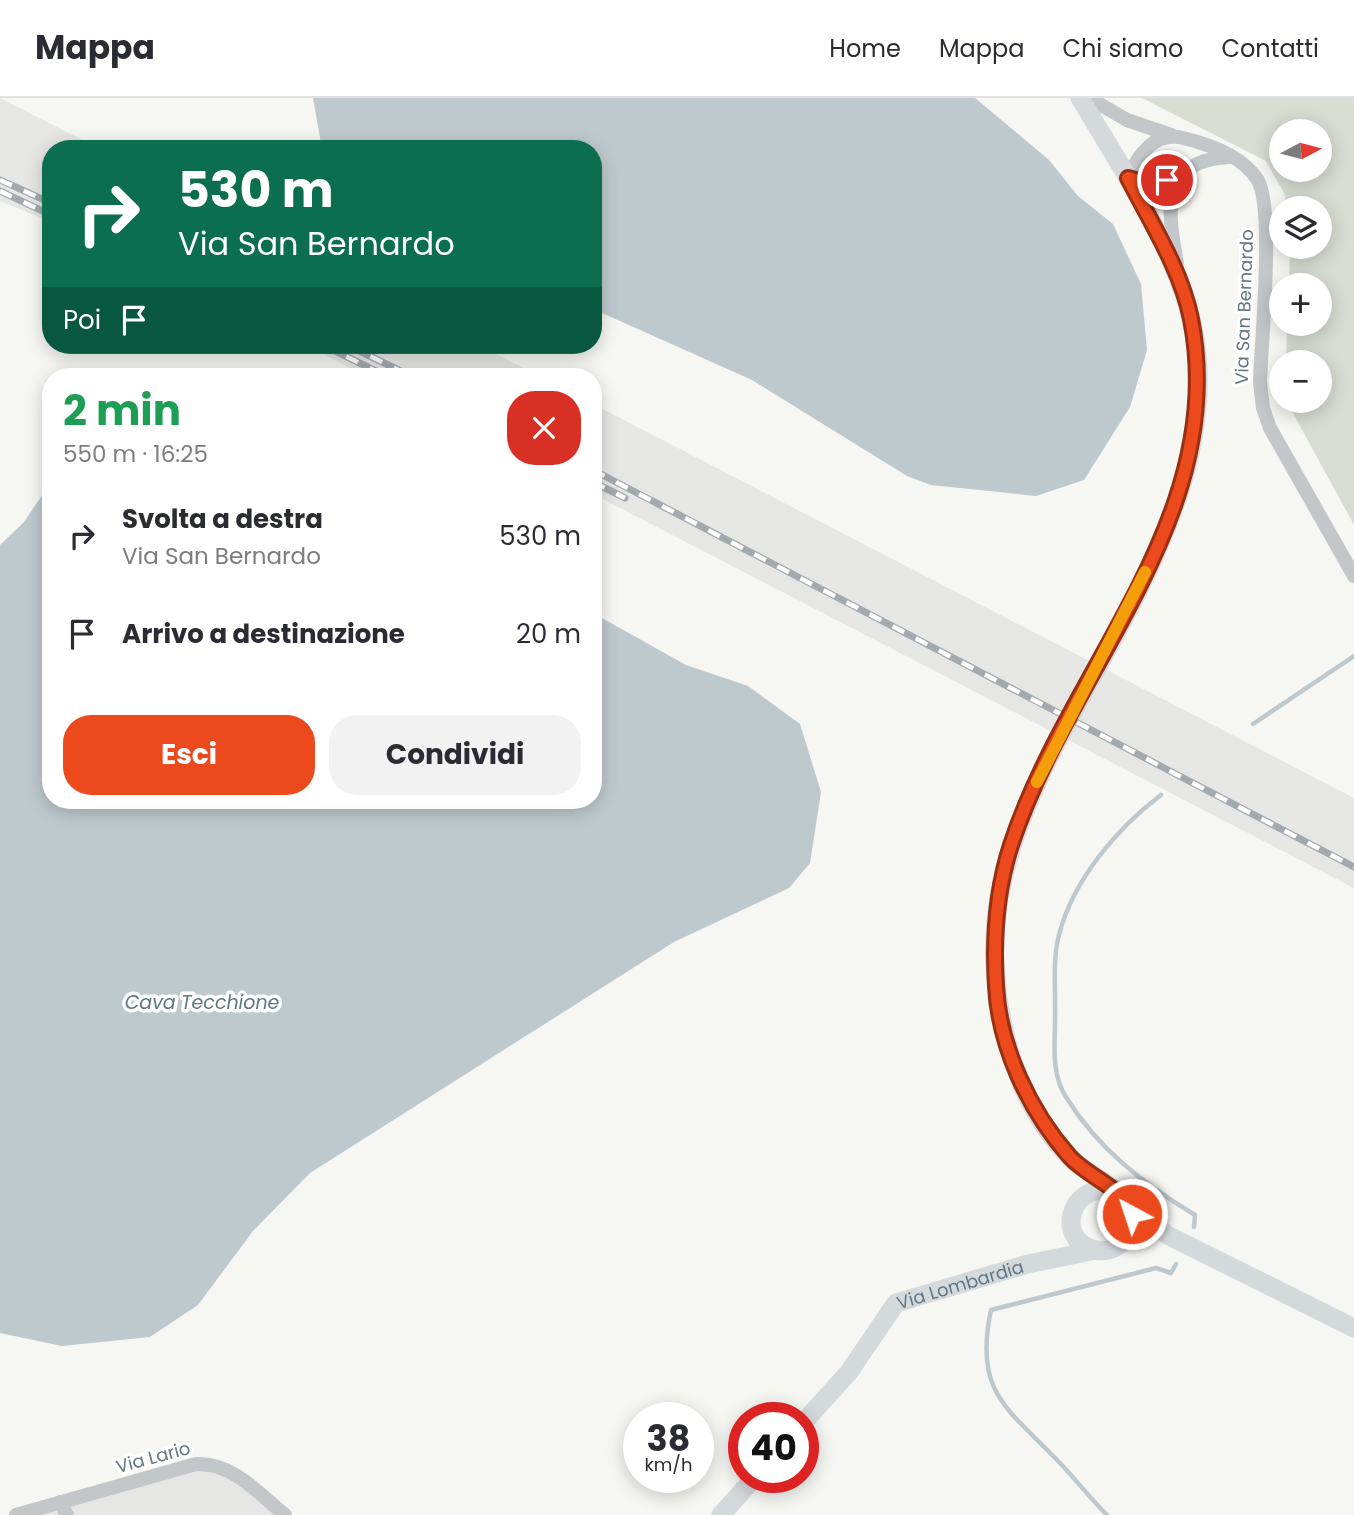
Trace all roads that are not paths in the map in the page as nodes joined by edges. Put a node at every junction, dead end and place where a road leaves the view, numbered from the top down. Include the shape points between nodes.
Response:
1 (1080, 98) edge
2 (1089, 98) edge
3 (1171, 135) junction
4 (1231, 157) junction
5 (1181, 174) junction
6 (1128, 178) junction
7 (1184, 295) junction
8 (1354, 576) edge
9 (1070, 1158) junction
10 (1116, 1193) junction
11 (1082, 1197) junction
12 (1131, 1210) junction
13 (1074, 1233) junction
14 (1129, 1234) junction
15 (1169, 1236) junction
16 (1096, 1250) junction
17 (1049, 1259) junction
18 (1354, 1328) edge
19 (819, 1405) edge
20 (741, 1493) edge
21 (64, 1509) edge
22 (16, 1515) edge
23 (285, 1515) edge
24 (721, 1515) edge

1 - 6 street
2 - 3 street, Via San Bernardo via 1128,120
3 - 4 street, Via San Bernardo
3 - 6 street via 1150,145
4 - 5 street via 1210,158
4 - 8 street, Via San Bernardo via 1256,177 1265,202 1263,408
5 - 6 street via 1152,183
5 - 7 street via 1170,203
6 - 7 street
7 - 9 street via 1199,397 1189,463 1156,550 1047,760 1011,846 996,910 996,991 1004,1029 1025,1091
9 - 10 street
9 - 11 street
10 - 11 street via 1099,1190
10 - 12 street
11 - 13 street via 1072,1214
12 - 14 street
12 - 15 street
13 - 16 street
13 - 17 street, Via Lombardia
14 - 15 street
14 - 16 street via 1115,1248
15 - 18 street
16 - 17 street, Via Lombardia
17 - 19 street, Via Lombardia via 896,1303 849,1372
20 - 24 street
21 - 22 street, Via Lario
21 - 23 street, Via Lario via 196,1464 215,1463

